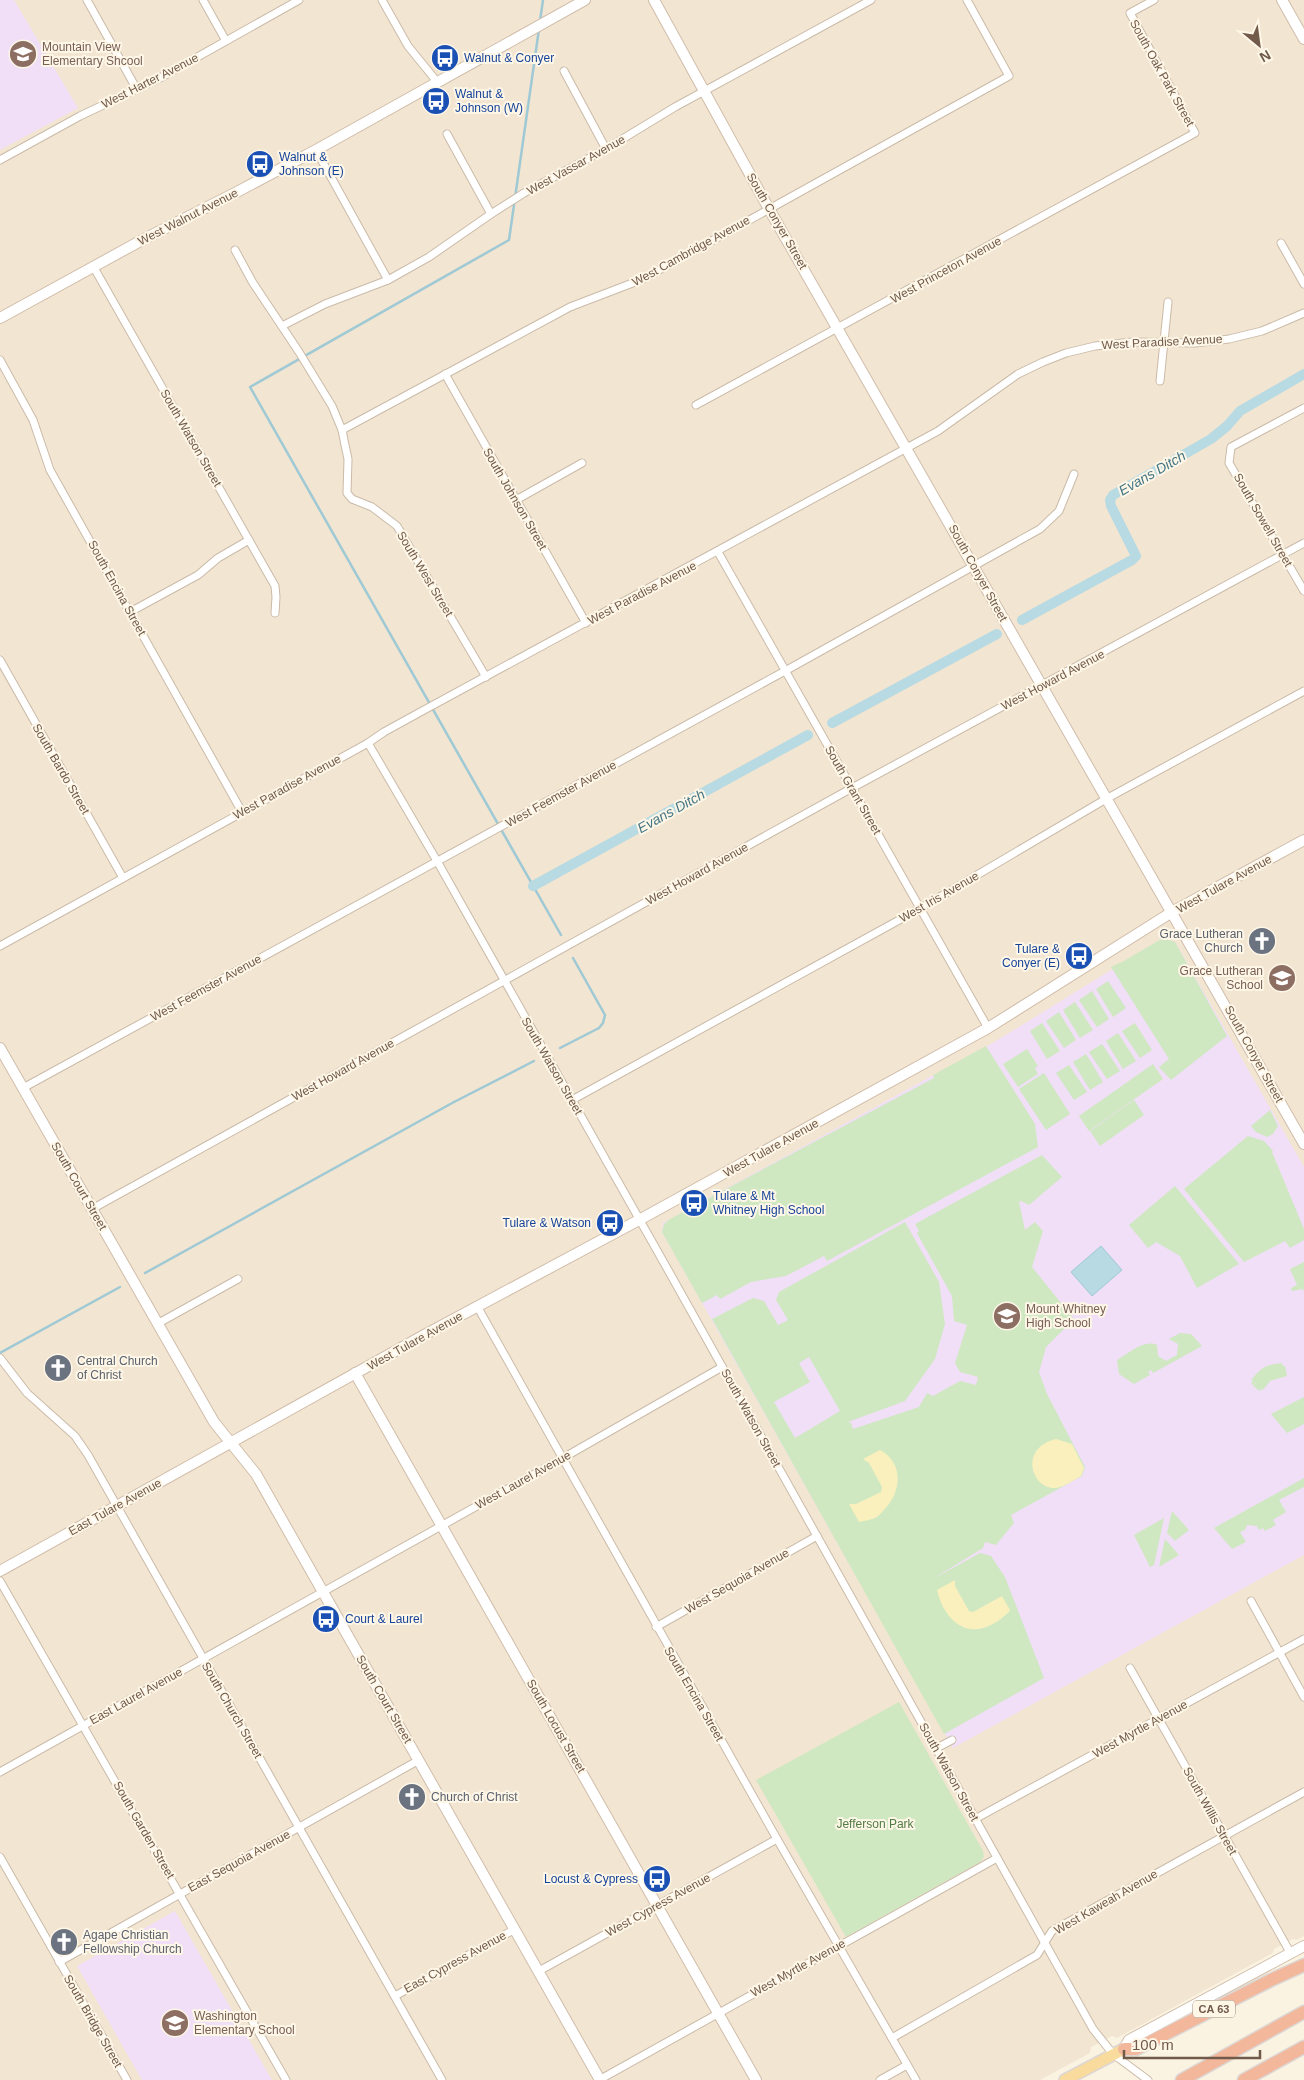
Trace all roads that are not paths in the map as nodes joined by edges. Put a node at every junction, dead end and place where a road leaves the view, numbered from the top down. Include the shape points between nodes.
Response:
1 (87, 0) edge
2 (203, 0) edge
3 (299, 0) edge
4 (382, 0) edge
5 (585, 0) edge
6 (654, 0) edge
7 (871, 0) edge
8 (967, 0) edge
9 (1154, 0) edge
10 (1282, 0) edge
11 (572, 3) edge
12 (1304, 39) edge
13 (226, 41) junction
14 (564, 71) dead end
15 (438, 83) junction
16 (136, 88) junction
17 (704, 91) junction
18 (1195, 133) joint
19 (447, 134) dead end
20 (606, 149) junction
21 (316, 150) junction
22 (0, 160) edge
23 (769, 209) junction
24 (491, 214) junction
25 (1281, 243) dead end
26 (235, 250) dead end
27 (94, 266) junction
28 (388, 280) junction
29 (1304, 284) edge
30 (1168, 302) dead end
31 (1304, 313) edge
32 (0, 318) edge
33 (282, 326) junction
34 (839, 329) junction
35 (1164, 342) junction
36 (0, 360) edge
37 (445, 374) junction
38 (1160, 381) dead end
39 (696, 405) dead end
40 (1304, 408) edge
41 (342, 430) junction
42 (906, 448) junction
43 (582, 463) dead end
44 (1074, 474) dead end
45 (516, 500) junction
46 (249, 540) junction
47 (1304, 543) edge
48 (718, 552) junction
49 (1283, 554) junction
50 (975, 566) junction
51 (1304, 591) edge
52 (130, 612) junction
53 (274, 613) dead end
54 (586, 623) junction
55 (0, 660) edge
56 (785, 671) junction
57 (486, 678) junction
58 (1041, 687) junction
59 (1304, 691) edge
60 (368, 743) junction
61 (852, 788) junction
62 (1106, 799) junction
63 (242, 812) junction
64 (1304, 840) edge
65 (437, 861) junction
66 (123, 878) junction
67 (921, 908) junction
68 (1172, 912) junction
69 (0, 946) edge
70 (504, 982) junction
71 (988, 1028) junction
72 (0, 1048) edge
73 (23, 1088) junction
74 (572, 1100) junction
75 (1304, 1144) edge
76 (92, 1208) junction
77 (639, 1220) junction
78 (238, 1279) dead end
79 (477, 1306) junction
80 (157, 1324) junction
81 (0, 1358) edge
82 (722, 1367) junction
83 (355, 1373) junction
84 (230, 1442) junction
85 (563, 1458) junction
86 (117, 1506) junction
87 (442, 1525) junction
88 (817, 1536) junction
89 (0, 1571) edge
90 (0, 1581) edge
91 (324, 1591) junction
92 (1251, 1601) dead end
93 (656, 1627) junction
94 (1304, 1639) edge
95 (1279, 1652) junction
96 (203, 1658) junction
97 (1130, 1668) dead end
98 (1304, 1697) edge
99 (1158, 1720) junction
100 (84, 1726) junction
101 (952, 1740) dead end
102 (936, 1749) junction
103 (419, 1760) junction
104 (0, 1772) edge
105 (1304, 1792) edge
106 (975, 1819) junction
107 (299, 1827) junction
108 (1224, 1836) junction
109 (777, 1839) junction
110 (0, 1857) edge
111 (997, 1858) junction
112 (180, 1893) junction
113 (657, 1905) junction
114 (515, 1929) junction
115 (1044, 1944) junction
116 (837, 1946) junction
117 (1304, 1946) edge
118 (1291, 1954) junction
119 (60, 1962) junction
120 (1304, 1965) edge
121 (539, 1971) junction
122 (395, 1996) junction
123 (1304, 2012) edge
124 (718, 2013) junction
125 (892, 2038) junction
126 (1304, 2047) edge
127 (1119, 2052) junction
128 (907, 2065) junction
129 (126, 2080) edge
130 (286, 2080) edge
131 (442, 2080) edge
132 (600, 2080) edge
133 (756, 2080) edge
134 (880, 2080) edge
135 (916, 2080) edge
136 (1065, 2080) edge
137 (1148, 2080) edge
138 (1182, 2080) edge
139 (1244, 2080) edge

1 - 16 street
2 - 13 street
3 - 13 street, West Harter Avenue
4 - 15 street via 408,46
5 - 11 street, West Walnut Avenue
6 - 17 street, South Conyer Street
7 - 17 street, West Vassar Avenue
8 - 23 street, West Cambridge Avenue via 1009,76
9 - 18 street, South Oak Park Street via 1130,13
10 - 12 street
11 - 15 street, West Walnut Avenue
13 - 16 street, West Harter Avenue
14 - 20 street
15 - 21 street, West Walnut Avenue
16 - 22 street, West Harter Avenue
17 - 20 street, West Vassar Avenue
17 - 23 street, South Conyer Street
18 - 34 street, West Princeton Avenue
19 - 24 street
20 - 24 street, West Vassar Avenue
21 - 27 street, West Walnut Avenue
21 - 28 street
23 - 34 street, South Conyer Street
23 - 37 street, West Cambridge Avenue via 643,279 570,307
24 - 28 street, West Vassar Avenue via 429,257
25 - 29 street
26 - 33 street, South West Street
27 - 32 street, West Walnut Avenue
27 - 46 street, South Watson Street
28 - 33 street, West Vassar Avenue via 325,304
30 - 35 street
31 - 35 street, West Paradise Avenue via 1262,331 1229,339
33 - 41 street, South West Street via 316,377
34 - 39 street, West Princeton Avenue
34 - 42 street, South Conyer Street
35 - 38 street
35 - 42 street, West Paradise Avenue via 1095,346 1043,362 1018,374 967,412
36 - 52 street, South Encina Street via 33,420 50,470
37 - 41 street, West Cambridge Avenue
37 - 45 street, South Johnson Street
40 - 49 street, South Sowell Street via 1231,447 1229,463
41 - 57 street, South West Street via 348,459 347,493 352,499 372,506 397,526
42 - 48 street, West Paradise Avenue
42 - 50 street, South Conyer Street
43 - 45 street
44 - 50 street, West Feemster Avenue via 1059,511 1040,529
45 - 54 street, South Johnson Street
46 - 52 street via 218,558 198,575
46 - 53 street, South Watson Street via 275,586
47 - 49 street, West Howard Avenue
48 - 54 street, West Paradise Avenue
48 - 56 street, South Grant Street
49 - 51 street, South Sowell Street
49 - 58 street, West Howard Avenue
50 - 56 street, West Feemster Avenue
50 - 58 street, South Conyer Street
52 - 63 street, South Encina Street
54 - 57 street, West Paradise Avenue
55 - 66 street, South Bardo Street
56 - 61 street, South Grant Street
56 - 65 street, West Feemster Avenue
57 - 60 street, West Paradise Avenue
58 - 61 street, West Howard Avenue
58 - 62 street, South Conyer Street
59 - 62 street, West Iris Avenue
60 - 63 street, West Paradise Avenue
60 - 65 street, South Watson Street
61 - 67 street, South Grant Street
61 - 70 street, West Howard Avenue
62 - 67 street, West Iris Avenue
62 - 68 street, South Conyer Street
63 - 66 street, West Paradise Avenue
64 - 68 street, West Tulare Avenue
65 - 70 street, South Watson Street
65 - 73 street, West Feemster Avenue
66 - 69 street, West Paradise Avenue
67 - 71 street, South Grant Street
67 - 74 street, West Iris Avenue
68 - 71 street, West Tulare Avenue
68 - 75 street, South Conyer Street
70 - 74 street, South Watson Street
70 - 76 street, West Howard Avenue
71 - 77 street, West Tulare Avenue
72 - 73 street, South Court Street
73 - 76 street, South Court Street
74 - 77 street, South Watson Street
76 - 80 street, South Court Street
77 - 79 street, West Tulare Avenue
77 - 82 street, South Watson Street
78 - 80 street
79 - 83 street, West Tulare Avenue
79 - 85 street, South Encina Street
80 - 84 street, South Court Street via 214,1422
81 - 86 street, South Church Street via 27,1393 75,1436
82 - 85 street, West Laurel Avenue
82 - 88 street, South Watson Street
83 - 84 street, West Tulare Avenue
83 - 87 street, South Locust Street
84 - 86 street, East Tulare Avenue
84 - 91 street, South Court Street via 256,1474
85 - 87 street, West Laurel Avenue
85 - 93 street, South Encina Street
86 - 89 street, East Tulare Avenue
86 - 96 street, South Church Street
87 - 91 street, West Laurel Avenue
87 - 113 street, South Locust Street
88 - 93 street, West Sequoia Avenue
88 - 102 street, South Watson Street
90 - 100 street, South Garden Street
91 - 96 street, East Laurel Avenue
91 - 103 street, South Court Street
92 - 95 street
93 - 109 street, South Encina Street
94 - 95 street, West Myrtle Avenue
95 - 98 street
95 - 99 street, West Myrtle Avenue
96 - 100 street, East Laurel Avenue
96 - 107 street, South Church Street
97 - 99 street, South Willis Street
99 - 106 street, West Myrtle Avenue
99 - 108 street, South Willis Street
100 - 104 street, East Laurel Avenue
100 - 112 street, South Garden Street
101 - 102 street
102 - 106 street, South Watson Street
103 - 107 street, East Sequoia Avenue
103 - 114 street, South Court Street
105 - 108 street, West Kaweah Avenue
106 - 111 street, South Watson Street
107 - 112 street, East Sequoia Avenue
107 - 122 street, South Church Street
108 - 115 street, West Kaweah Avenue via 1052,1931
108 - 118 street, South Willis Street
109 - 113 street, West Cypress Avenue
109 - 116 street, South Encina Street
110 - 119 street, South Bridge Street
111 - 115 street, South Watson Street
111 - 116 street, West Myrtle Avenue
112 - 119 street, East Sequoia Avenue
112 - 130 street, South Garden Street
113 - 121 street, West Cypress Avenue
113 - 124 street, South Locust Street
114 - 121 street, South Court Street
114 - 122 street, East Cypress Avenue
115 - 125 street, West Kaweah Avenue via 1037,1955
115 - 127 street, South Watson Street via 1093,2029
116 - 124 street, West Myrtle Avenue
116 - 125 street, South Encina Street
117 - 118 street
118 - 127 street via 1130,2040
119 - 129 street, South Bridge Street
120 - 127 highway, CA 63 via 1136,2049
121 - 132 street, South Court Street
122 - 131 street, South Church Street
123 - 138 highway
124 - 132 street, West Myrtle Avenue
124 - 133 street, South Locust Street
125 - 128 street, South Encina Street
126 - 139 highway
127 - 136 main road, CA 63
127 - 137 street, South Watson Street
128 - 134 street
128 - 135 street, South Encina Street

